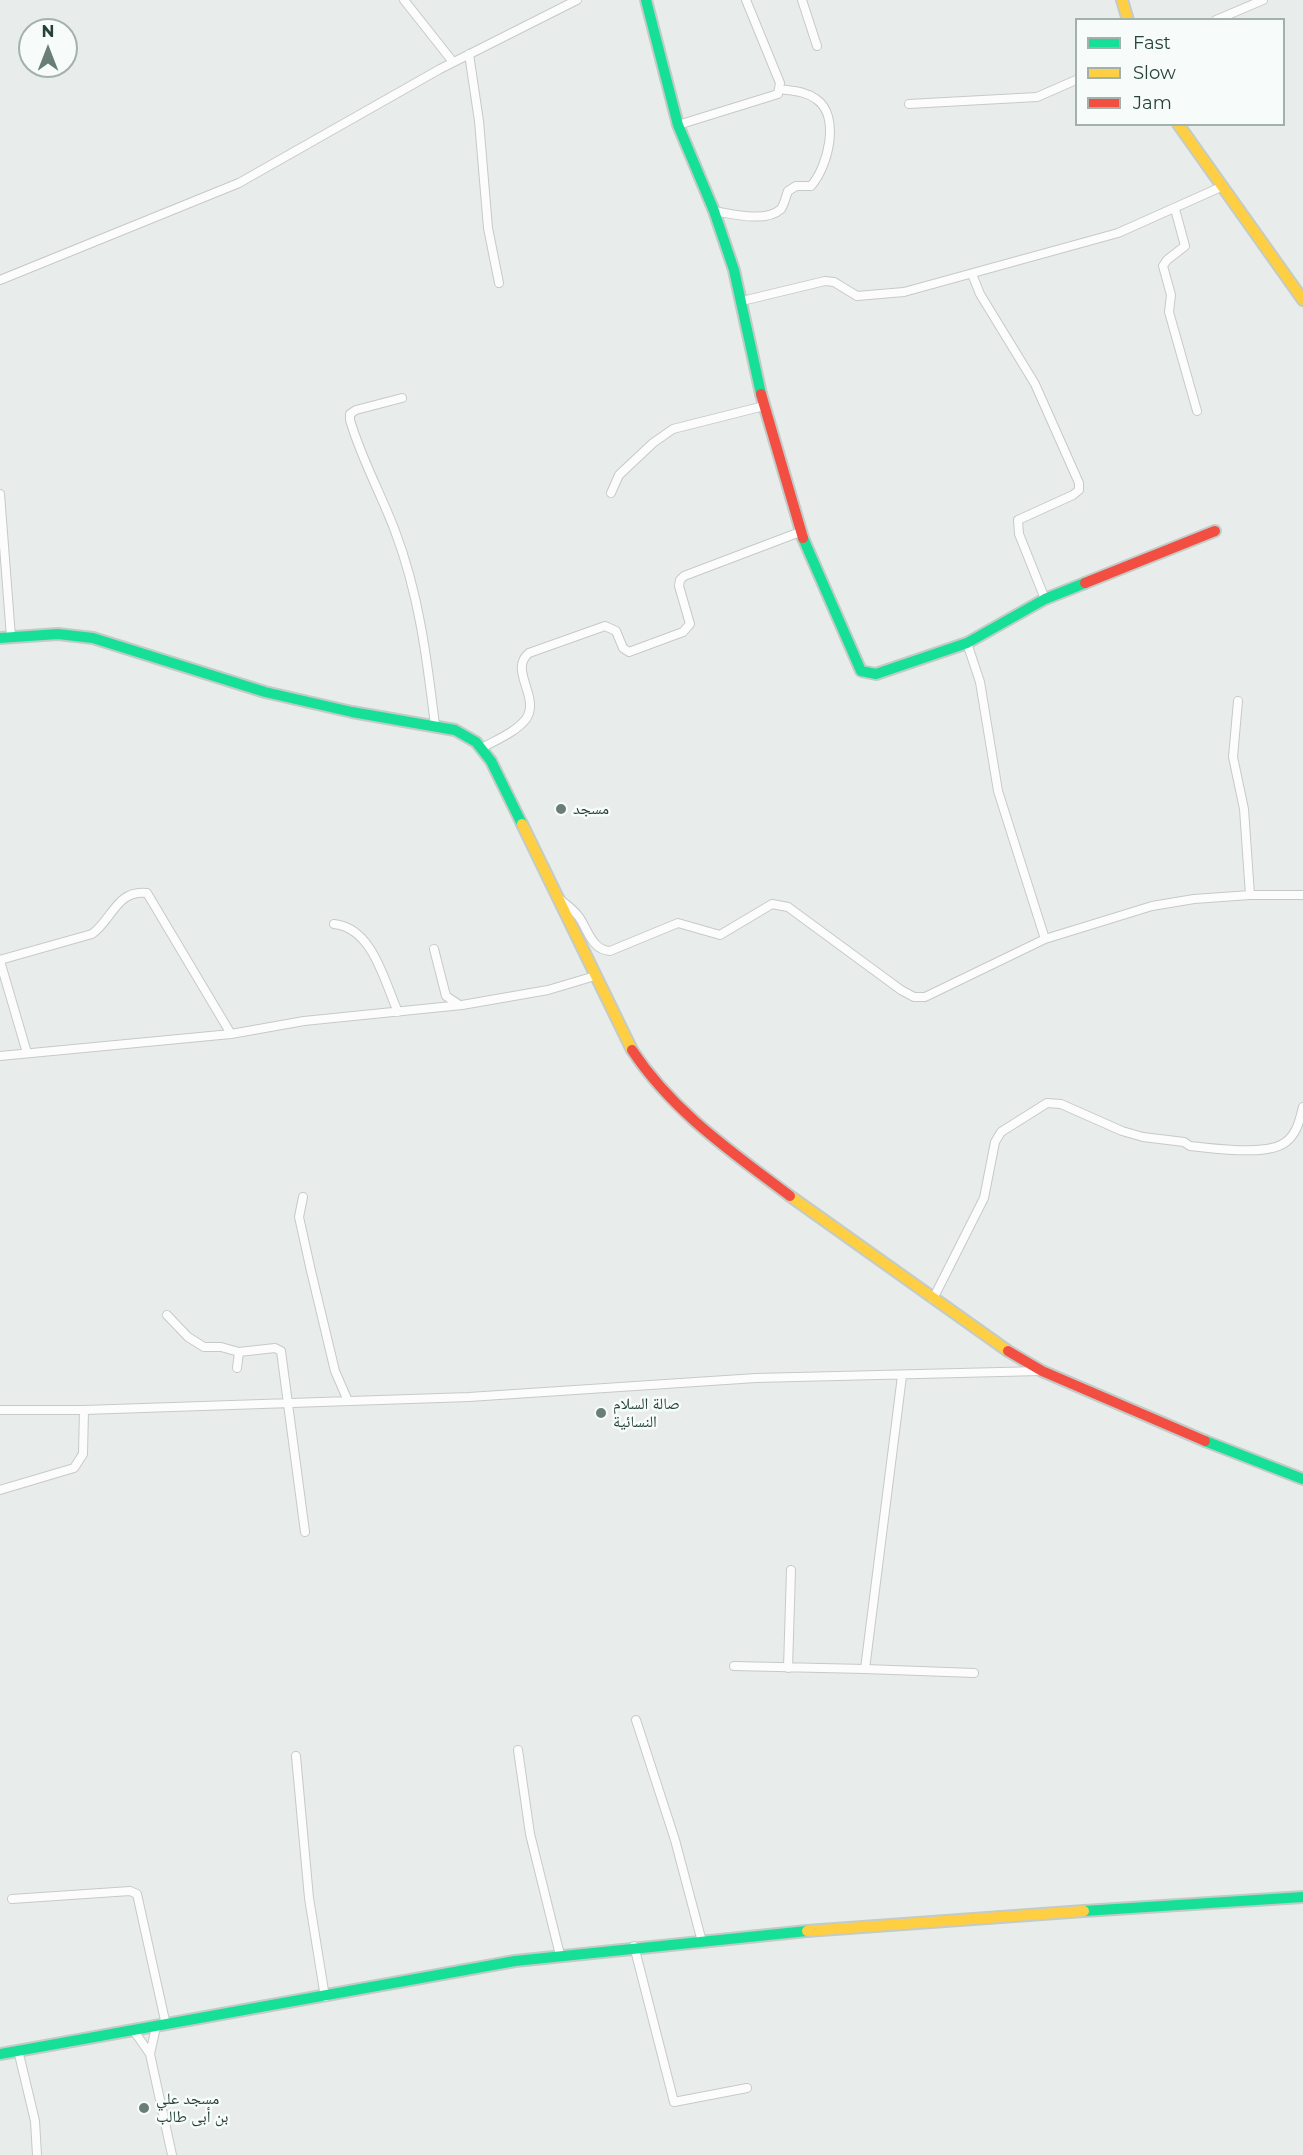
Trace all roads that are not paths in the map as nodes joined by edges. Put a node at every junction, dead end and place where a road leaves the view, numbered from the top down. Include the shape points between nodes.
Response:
1 (404, 0) edge
2 (577, 0) edge
3 (646, 0) edge
4 (746, 0) edge
5 (802, 0) edge
6 (1122, 0) edge
7 (1263, 0) edge
8 (1127, 18) edge
9 (1221, 18) edge
10 (817, 46) dead end
11 (469, 54) junction
12 (453, 62) junction
13 (1075, 81) edge
14 (780, 90) junction
15 (909, 104) dead end
16 (678, 126) junction
17 (1179, 126) edge
18 (1221, 187) junction
19 (1175, 209) junction
20 (714, 211) junction
21 (972, 274) junction
22 (0, 280) edge
23 (499, 283) dead end
24 (1301, 293) edge
25 (742, 301) junction
26 (402, 398) dead end
27 (764, 406) junction
28 (1197, 411) dead end
29 (611, 493) dead end
30 (0, 494) edge
31 (1215, 531) dead end
32 (800, 532) junction
33 (1045, 599) junction
34 (6, 637) edge
35 (967, 643) junction
36 (1238, 701) dead end
37 (435, 725) junction
38 (482, 748) junction
39 (1250, 895) junction
40 (1303, 896) edge
41 (558, 897) junction
42 (334, 924) dead end
43 (1045, 939) junction
44 (434, 949) dead end
45 (0, 960) edge
46 (595, 976) junction
47 (462, 1005) junction
48 (398, 1012) junction
49 (231, 1034) junction
50 (27, 1053) junction
51 (0, 1056) edge
52 (1303, 1107) edge
53 (303, 1197) dead end
54 (933, 1299) junction
55 (167, 1314) dead end
56 (239, 1352) junction
57 (237, 1368) dead end
58 (1042, 1371) junction
59 (902, 1376) junction
60 (348, 1401) junction
61 (286, 1402) junction
62 (0, 1410) edge
63 (84, 1410) junction
64 (1303, 1479) edge
65 (0, 1490) edge
66 (306, 1532) dead end
67 (791, 1570) dead end
68 (734, 1666) dead end
69 (788, 1668) junction
70 (865, 1669) junction
71 (974, 1673) dead end
72 (636, 1720) dead end
73 (518, 1750) dead end
74 (296, 1756) dead end
75 (1303, 1897) edge
76 (12, 1899) dead end
77 (701, 1938) junction
78 (634, 1946) junction
79 (560, 1955) junction
80 (325, 1997) junction
81 (161, 2026) junction
82 (134, 2031) junction
83 (18, 2050) junction
84 (0, 2054) edge
85 (150, 2055) junction
86 (747, 2088) dead end
87 (37, 2155) edge
88 (172, 2155) edge

1 - 12 street
2 - 11 street
3 - 16 street
4 - 14 street
5 - 10 street
6 - 8 street
7 - 9 street
11 - 12 street
11 - 23 street via 488,228
12 - 22 street via 239,183
13 - 15 street via 1037,97
14 - 16 street via 770,98
14 - 20 street via 802,91 819,100 824,110 831,128 830,146 817,179 811,186 796,186 788,191 782,208 775,212 758,216
16 - 20 street
17 - 18 street
18 - 19 street
18 - 24 street
19 - 21 street via 1118,233
19 - 28 street via 1185,246 1164,263 1163,270 1172,295 1169,312
20 - 25 street
21 - 25 street via 889,295 857,296 825,281
21 - 33 street via 1035,384 1079,483 1079,490 1073,495 1018,520 1019,534
25 - 27 street
26 - 37 street via 356,410 350,414 350,420 396,533 414,590
27 - 29 street via 673,429 619,475
27 - 32 street
30 - 34 street
31 - 33 street
32 - 35 street via 861,671 876,674
32 - 38 street via 684,576 679,586 690,624 683,632 629,652 616,631 605,626 529,653 520,665 530,699 527,717
33 - 35 street
34 - 37 street via 80,635 265,692 352,712
35 - 43 street via 980,682 998,791
36 - 39 street via 1233,757 1244,809
37 - 38 street via 463,733
38 - 41 street
39 - 40 street
39 - 43 street via 1152,906
41 - 43 street via 579,916 596,945 610,951 678,922 720,935 772,904 780,904 914,997 935,994
41 - 46 street
42 - 48 street via 351,929 372,951
44 - 47 street via 447,996
45 - 49 street via 92,934 120,900 147,893
45 - 50 street
46 - 47 street via 548,990
46 - 54 street via 639,1060 675,1104 816,1216
47 - 48 street
48 - 49 street
49 - 50 street
50 - 51 street
52 - 54 street via 1286,1143 1272,1149 1238,1150 1143,1137 1061,1104 1047,1103 1011,1125 995,1142 984,1198
53 - 60 street via 299,1217 311,1272 335,1371
54 - 58 street
55 - 56 street via 188,1337 204,1347
56 - 57 street
56 - 61 street via 281,1351
58 - 59 street
58 - 64 street via 1161,1424
59 - 60 street via 734,1379
59 - 70 street
60 - 61 street
61 - 63 street
61 - 66 street
62 - 63 street
63 - 65 street via 83,1454 74,1468
67 - 69 street
68 - 69 street
69 - 70 street
70 - 71 street
72 - 77 street via 675,1840
73 - 79 street via 530,1834
74 - 80 street via 309,1898
75 - 77 street
76 - 81 street via 130,1891 137,1894
77 - 78 street
78 - 79 street
78 - 86 street via 674,2102
79 - 80 street
80 - 81 street
81 - 82 street
81 - 85 street
82 - 83 street
82 - 85 street
83 - 84 street
83 - 87 street via 35,2121
85 - 88 street

